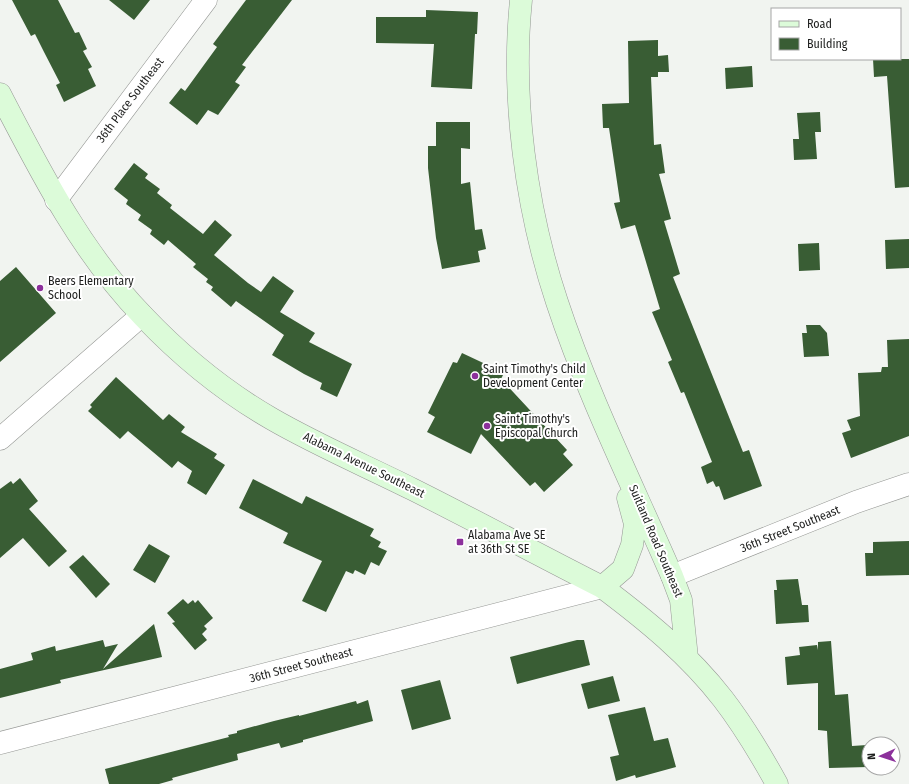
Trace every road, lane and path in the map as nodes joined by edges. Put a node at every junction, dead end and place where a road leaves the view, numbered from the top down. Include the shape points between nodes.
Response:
1 (206, 0) edge
2 (521, 0) edge
3 (0, 94) edge
4 (56, 200) junction
5 (142, 315) junction
6 (0, 439) edge
7 (617, 451) junction
8 (909, 484) edge
9 (672, 576) junction
10 (602, 587) junction
11 (687, 658) junction
12 (0, 743) edge
13 (777, 784) edge

1 - 4 street, 36th Place Southeast
2 - 7 main road, Suitland Road Southeast via 520,111 524,156 536,225 557,303
3 - 4 main road, Alabama Avenue Southeast
4 - 5 main road, Alabama Avenue Southeast via 96,259
5 - 6 street
5 - 10 main road, Alabama Avenue Southeast via 193,363 270,418
7 - 9 main road, Suitland Road Southeast
7 - 10 main road, Suitland Road Southeast via 635,524 632,545 623,569
8 - 9 street, 36th Street Southeast via 856,502
9 - 11 main road, Suitland Road Southeast via 681,600
10 - 11 main road, Alabama Avenue Southeast via 650,623
10 - 12 street, 36th Street Southeast
11 - 13 main road, Alabama Avenue Southeast via 723,698 758,749

